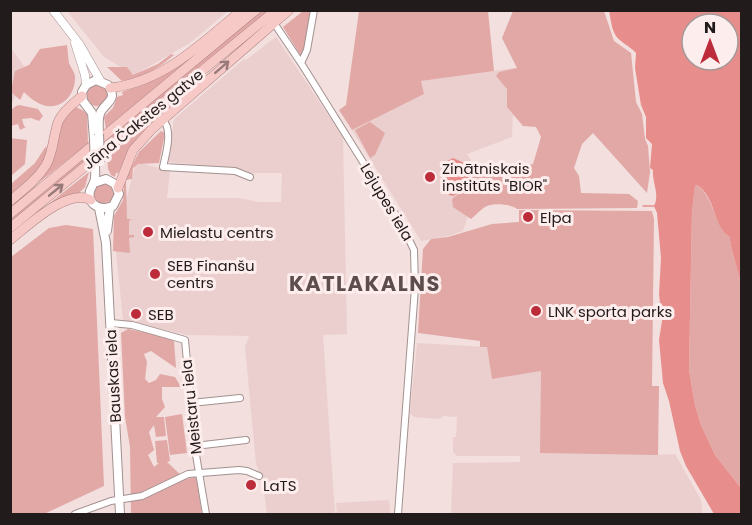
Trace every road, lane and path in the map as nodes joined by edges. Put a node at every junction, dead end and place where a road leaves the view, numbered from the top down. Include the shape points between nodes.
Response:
1 (53, 10) edge
2 (242, 10) edge
3 (256, 10) edge
4 (276, 10) edge
5 (289, 10) edge
6 (314, 10) edge
7 (274, 23) junction
8 (74, 39) junction
9 (301, 63) junction
10 (100, 80) junction
11 (86, 85) junction
12 (110, 88) junction
13 (82, 96) junction
14 (89, 108) junction
15 (102, 109) junction
16 (162, 120) junction
17 (97, 136) junction
18 (98, 165) junction
19 (250, 177) dead end
20 (106, 180) junction
21 (94, 183) junction
22 (118, 188) junction
23 (10, 201) edge
24 (95, 204) junction
25 (110, 207) junction
26 (10, 214) edge
27 (10, 228) edge
28 (106, 238) junction
29 (10, 240) edge
30 (111, 323) junction
31 (240, 398) dead end
32 (191, 403) junction
33 (246, 440) dead end
34 (195, 446) junction
35 (198, 472) junction
36 (259, 476) dead end
37 (120, 500) junction
38 (75, 514) edge
39 (120, 514) edge
40 (206, 514) edge
41 (398, 514) edge

1 - 8 street
2 - 12 highway via 177,64 139,83
3 - 26 highway, Jāņa Čakstes gatve
27 -> 4 highway, Jāņa Čakstes gatve
5 - 7 highway
6 - 9 street
7 - 9 street, Lejupes iela
16 -> 7 highway
8 - 10 street
8 - 11 street
9 - 41 street, Lejupes iela via 414,250 415,288
10 - 11 main road
10 - 12 main road
11 - 13 main road
12 - 15 main road via 111,99
13 - 14 main road
13 - 23 highway via 60,119 46,165
14 - 15 main road
14 - 17 main road
15 - 17 main road
16 - 19 street via 168,133 163,167 235,171
16 - 22 highway via 134,150
17 - 18 main road, bridge
18 - 20 main road
18 - 21 main road
20 - 21 main road
20 - 22 main road
21 - 24 main road via 90,193
22 - 25 main road via 117,201
24 - 25 main road
24 - 28 main road, Bauskas iela
24 - 29 highway via 79,197 53,207
25 - 28 main road, Bauskas iela
28 - 30 main road, Bauskas iela
30 - 32 street, Meistaru iela via 185,340
30 - 37 main road, Bauskas iela
31 - 32 street
32 - 34 street, Meistaru iela
33 - 34 street
34 - 35 street, Meistaru iela
35 - 36 street via 239,470
35 - 37 street via 142,496
35 - 40 street, Meistaru iela
37 - 38 street
37 - 39 main road, Bauskas iela

